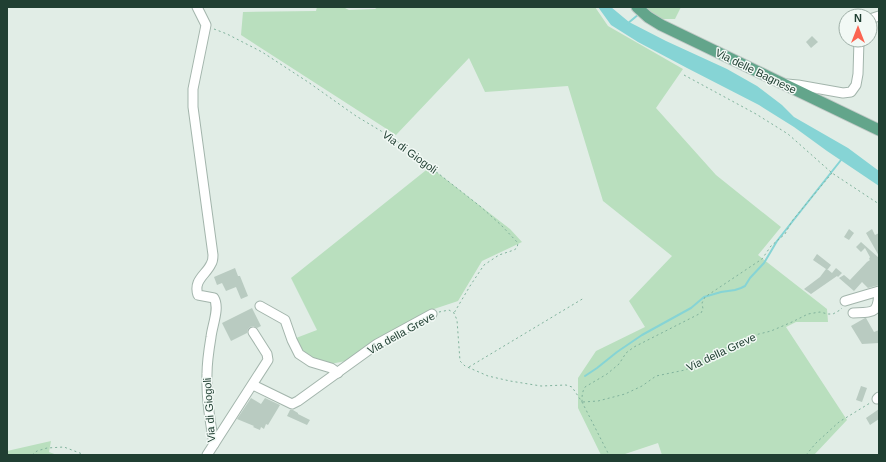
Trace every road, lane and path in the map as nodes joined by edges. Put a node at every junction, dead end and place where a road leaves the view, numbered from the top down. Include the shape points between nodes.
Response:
1 (197, 7) edge
2 (637, 7) edge
3 (206, 25) junction
4 (859, 48) edge
5 (684, 75) dead end
6 (784, 84) junction
7 (879, 130) edge
8 (832, 173) junction
9 (879, 204) edge
10 (879, 291) edge
11 (584, 298) dead end
12 (845, 301) joint
13 (260, 306) dead end
14 (454, 313) junction
15 (853, 313) dead end
16 (432, 314) joint
17 (253, 332) dead end
18 (468, 368) junction
19 (338, 373) junction
20 (253, 385) junction
21 (878, 398) edge
22 (582, 402) junction
23 (214, 444) junction
24 (32, 455) edge
25 (85, 455) edge
26 (207, 455) edge
27 (610, 455) edge
28 (806, 455) edge

1 - 3 street
2 - 6 main road, Via delle Bagnese via 661,25
3 - 14 path, Via di Giogoli via 262,52 396,140 413,156 481,207 518,243 514,250 499,255 484,265
3 - 23 street, Via di Giogoli via 193,89 193,107 213,254 212,263 196,289 198,295 214,298 216,302 207,372 208,407
4 - 6 street via 858,74 856,85 851,92
5 - 8 path via 788,134
6 - 7 main road, Via delle Bagnese
8 - 9 path
8 - 22 path via 792,221 785,234 771,246 762,259 705,297 701,313 626,352 619,364 585,387
10 - 12 street
10 - 15 street via 875,309 871,312
11 - 18 path
12 - 22 path, Via della Greve via 840,310 833,314 808,314 725,348 685,370 656,376 625,394
13 - 19 street via 285,320 299,354
14 - 16 path, Via della Greve via 449,310
14 - 18 path via 457,320 460,361
16 - 19 street, Via della Greve via 377,344
17 - 20 street via 268,360
18 - 22 path via 510,381 541,386 566,385 572,387
19 - 20 street, Via della Greve via 292,404
20 - 23 street
21 - 28 path via 839,422
22 - 27 path
23 - 26 street, Via di Giogoli
24 - 25 path via 47,448 64,447

